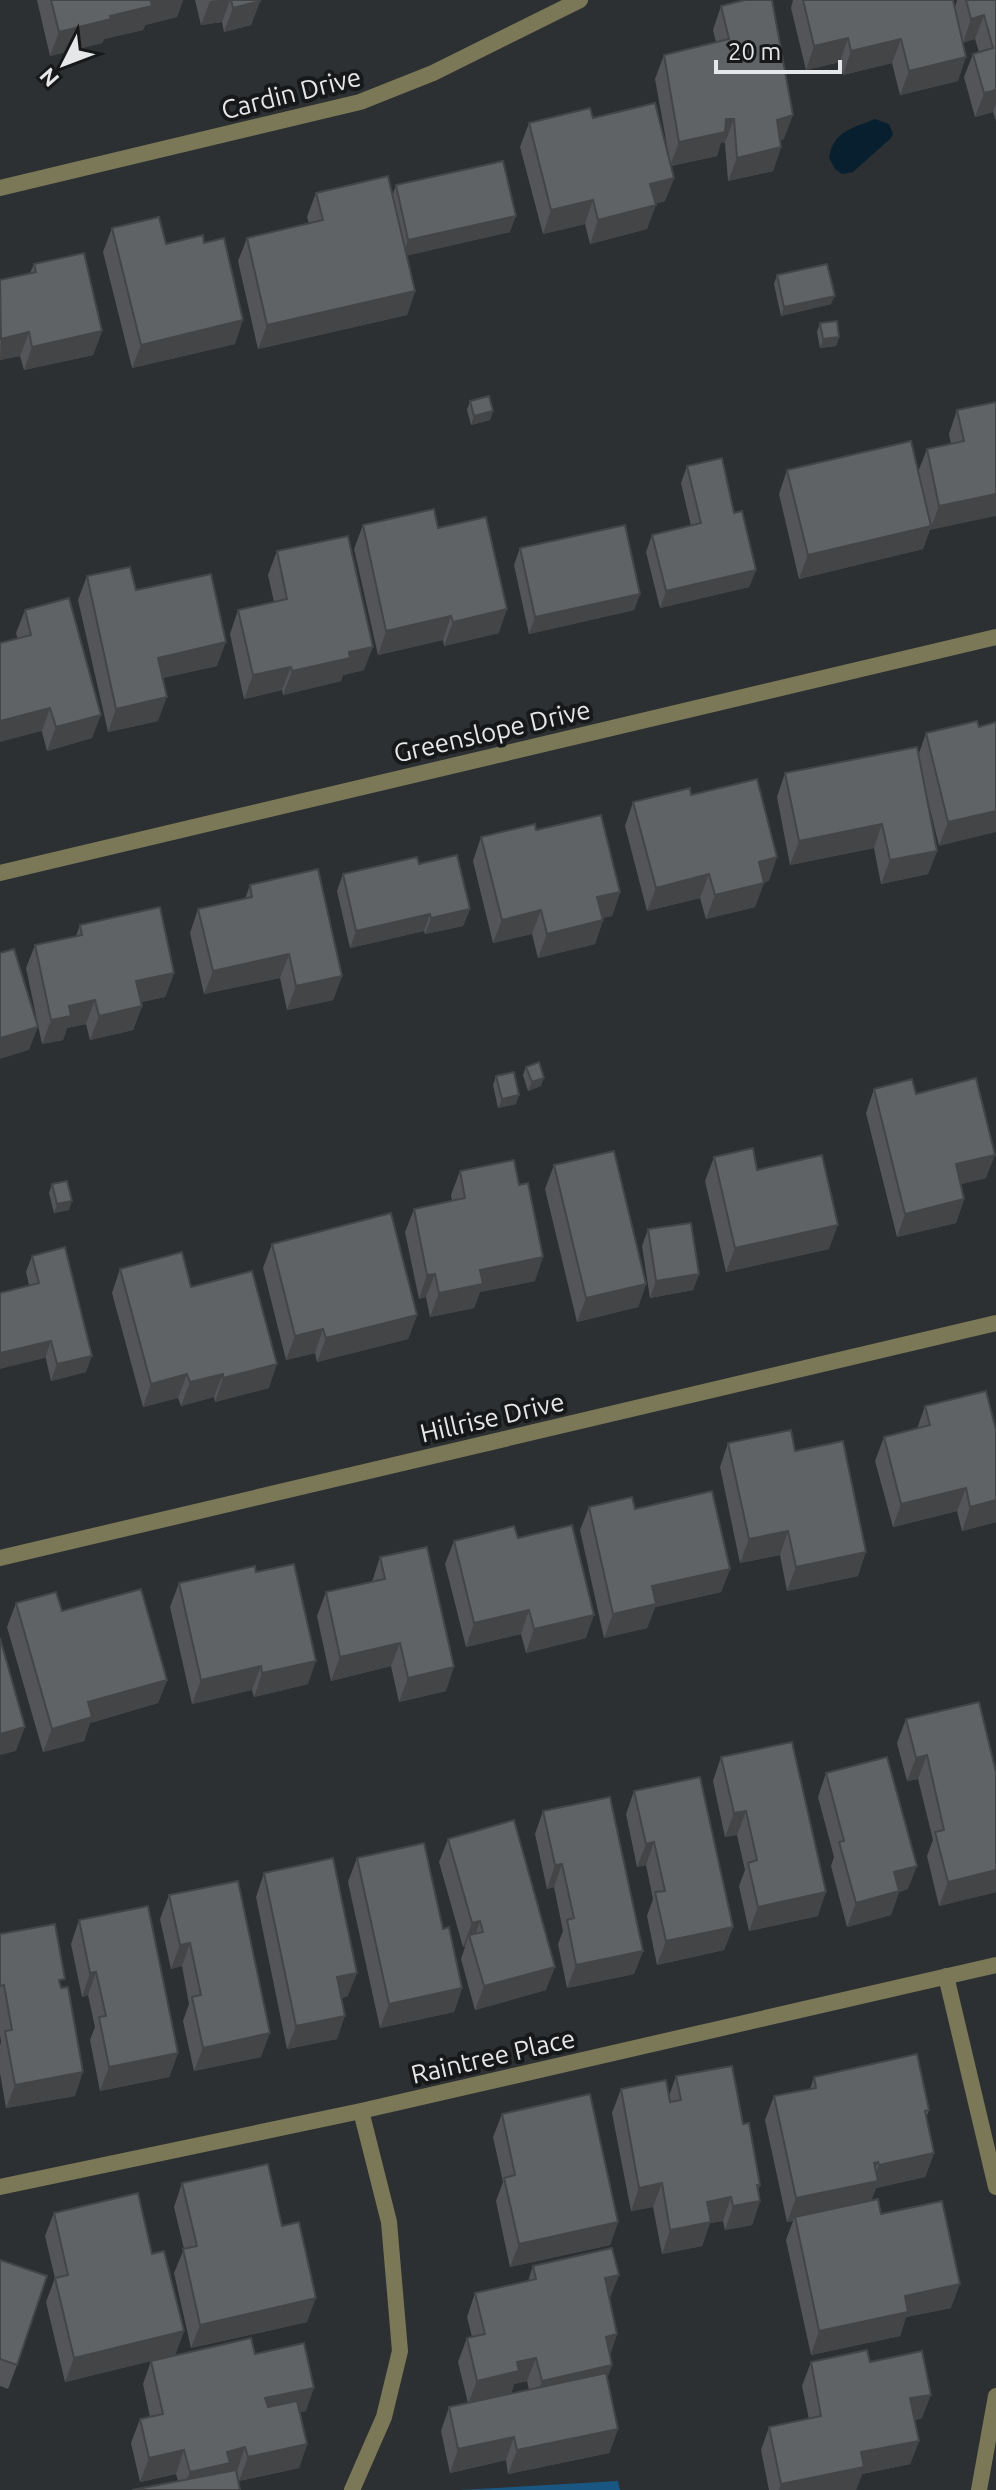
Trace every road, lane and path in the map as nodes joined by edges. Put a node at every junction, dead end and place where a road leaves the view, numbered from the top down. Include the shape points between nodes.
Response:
1 (580, 0) edge
2 (0, 188) edge
3 (996, 637) edge
4 (0, 873) edge
5 (996, 1323) edge
6 (0, 1558) edge
7 (996, 1965) edge
8 (946, 1976) junction
9 (361, 2111) junction
10 (0, 2187) edge
11 (996, 2187) edge
12 (996, 2396) edge
13 (352, 2490) edge
14 (979, 2490) edge

1 - 2 street, Cardin Drive via 433,73 360,102
3 - 4 street, Greenslope Drive
5 - 6 street, Hillrise Drive
7 - 8 street, Raintree Place
8 - 9 street, Raintree Place
8 - 11 street
9 - 10 street, Raintree Place
9 - 13 street via 389,2222 400,2351 384,2417
12 - 14 street

